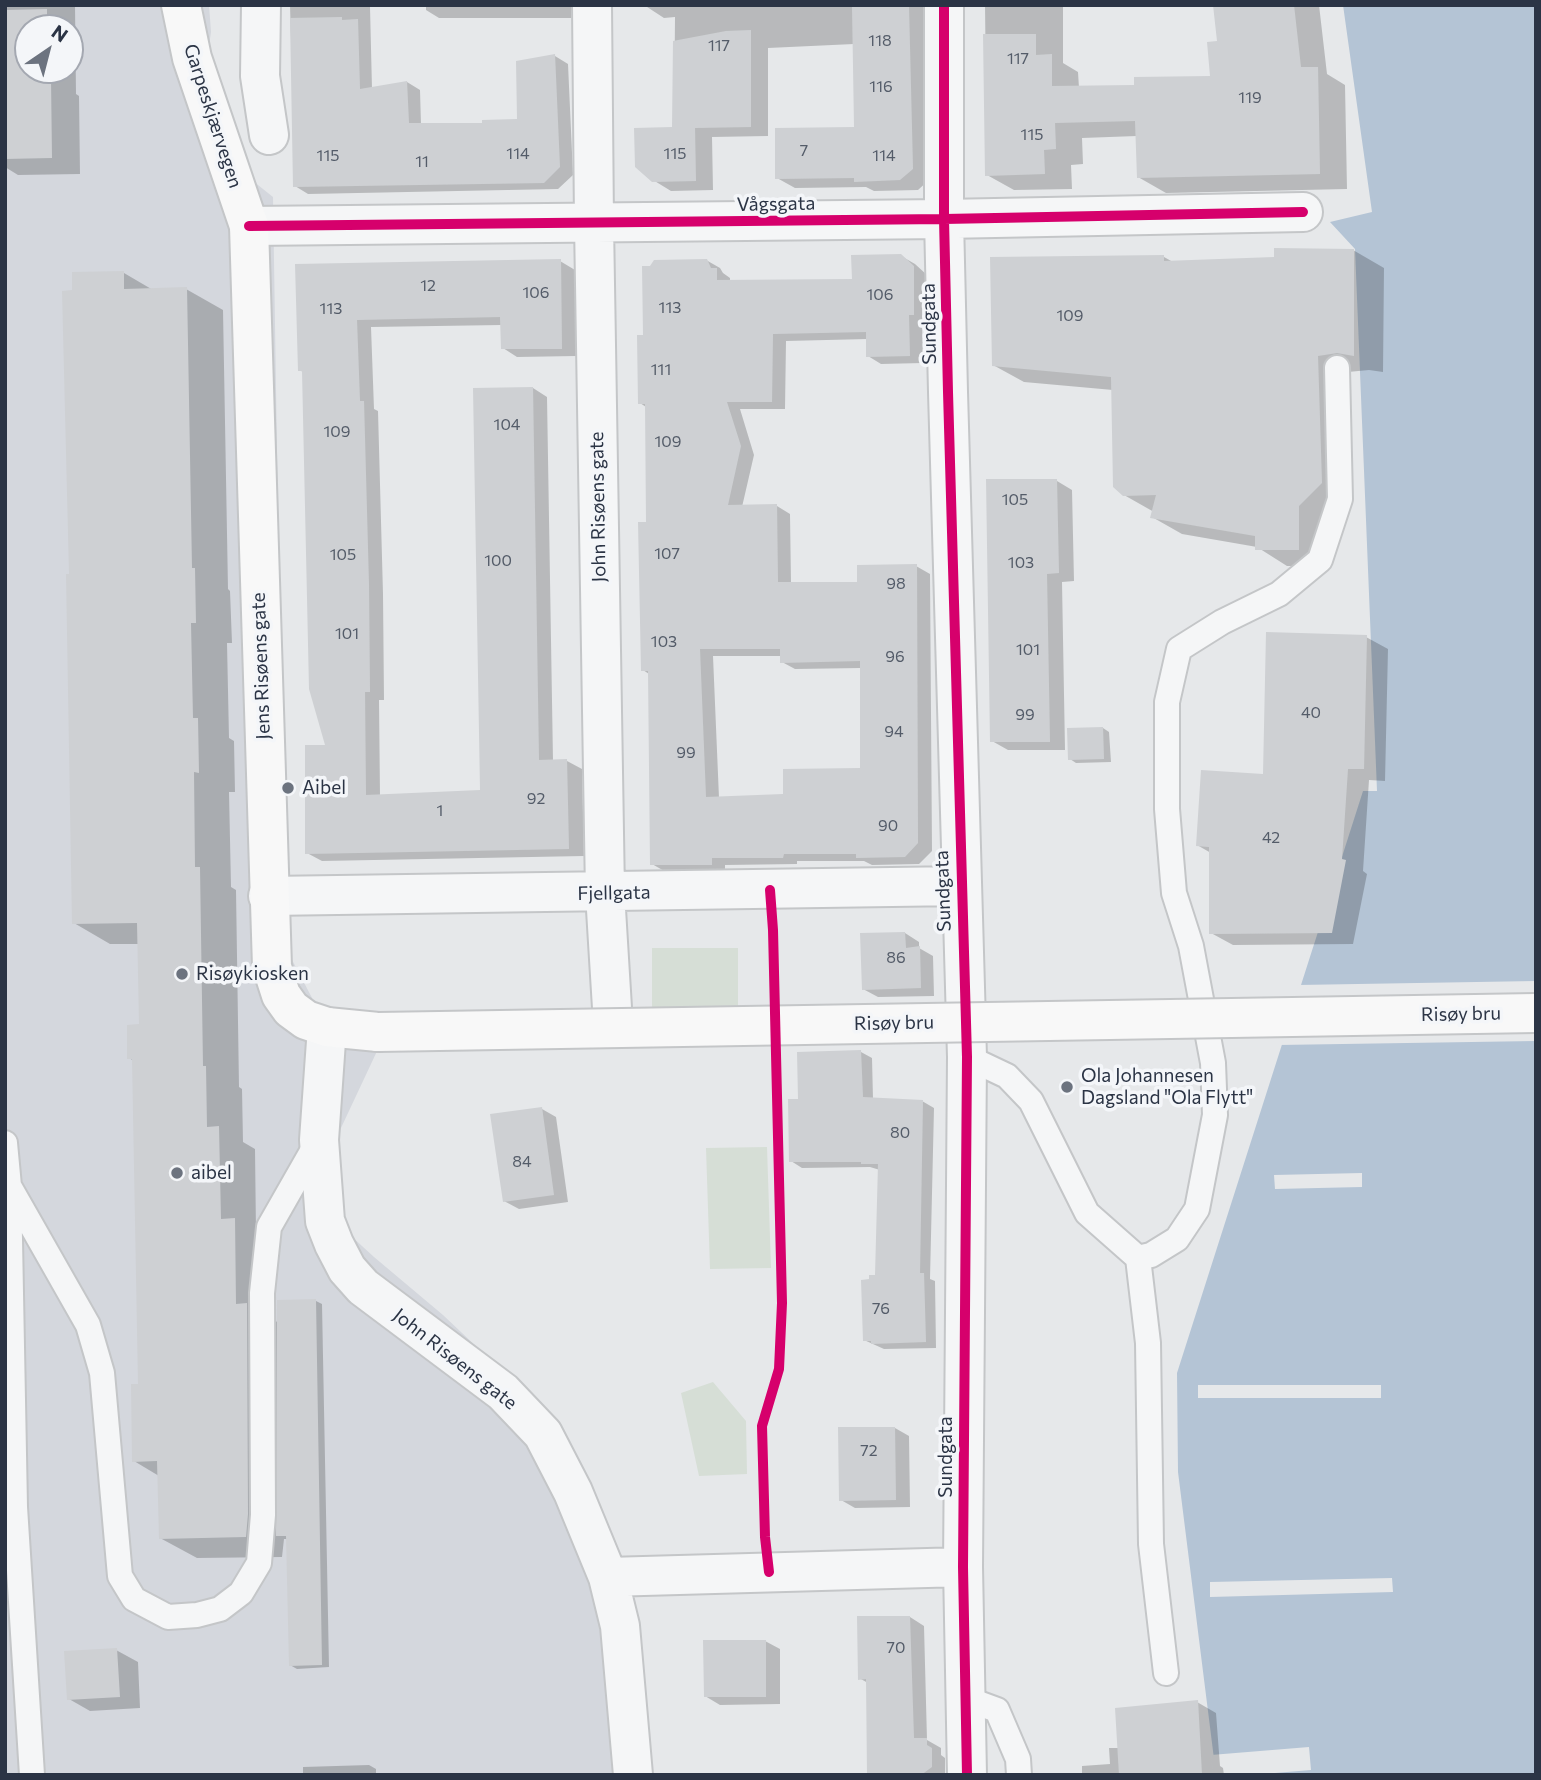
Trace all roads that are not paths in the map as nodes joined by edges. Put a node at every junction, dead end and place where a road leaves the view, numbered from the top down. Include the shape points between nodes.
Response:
1 (181, 5) edge
2 (261, 5) edge
3 (592, 5) edge
4 (943, 5) edge
5 (270, 135) dead end
6 (1303, 212) dead end
7 (944, 219) junction
8 (594, 223) junction
9 (249, 226) junction
10 (1337, 368) dead end
11 (961, 886) junction
12 (605, 893) junction
13 (268, 897) junction
14 (612, 1008) dead end
15 (1536, 1013) edge
16 (327, 1027) junction
17 (378, 1032) joint
18 (967, 1057) junction
19 (319, 1140) junction
20 (5, 1143) edge
21 (9, 1186) junction
22 (1138, 1258) junction
23 (10, 1508) edge
24 (963, 1567) junction
25 (608, 1577) junction
26 (1166, 1673) dead end
27 (967, 1699) junction
28 (32, 1775) edge
29 (632, 1775) edge
30 (967, 1775) edge
31 (1019, 1775) edge

1 - 9 main road, Garpeskjærvegen via 192,58
2 - 5 street via 261,76
3 - 8 street, John Risøens gate
4 - 7 street, Sundgata
6 - 7 street, Vågsgata
7 - 8 street, Vågsgata
7 - 11 street, Sundgata
8 - 9 street, Vågsgata
8 - 12 street, John Risøens gate
9 - 13 main road, Jens Risøens gate
10 - 22 lane via 1340,499 1320,560 1279,594 1179,649 1167,702 1167,809 1174,893 1193,959 1213,1063 1215,1115 1197,1209 1177,1239
11 - 12 street, Fjellgata
11 - 18 street, Sundgata
12 - 13 street, Fjellgata
12 - 14 street, John Risøens gate
13 - 16 main road, Jens Risøens gate via 276,982 291,1009
15 - 17 main road, Risøy bru, bridge
16 - 17 main road, Jens Risøens gate
16 - 19 street, John Risøens gate
18 - 22 lane via 1007,1076 1031,1101 1087,1213
18 - 24 street, Sundgata
19 - 21 lane via 269,1227 262,1293 259,1563 242,1593 220,1609 197,1615 168,1617 134,1599 120,1576 102,1373 88,1325
19 - 25 street, John Risøens gate via 325,1222 347,1269 363,1287 503,1392 543,1434
20 - 21 lane
21 - 23 lane
22 - 26 lane via 1148,1343 1151,1544
23 - 28 lane
24 - 25 street
24 - 27 street, Sundgata
25 - 29 street, John Risøens gate via 620,1626
27 - 30 street, Sundgata
27 - 31 lane via 997,1710 1018,1759

